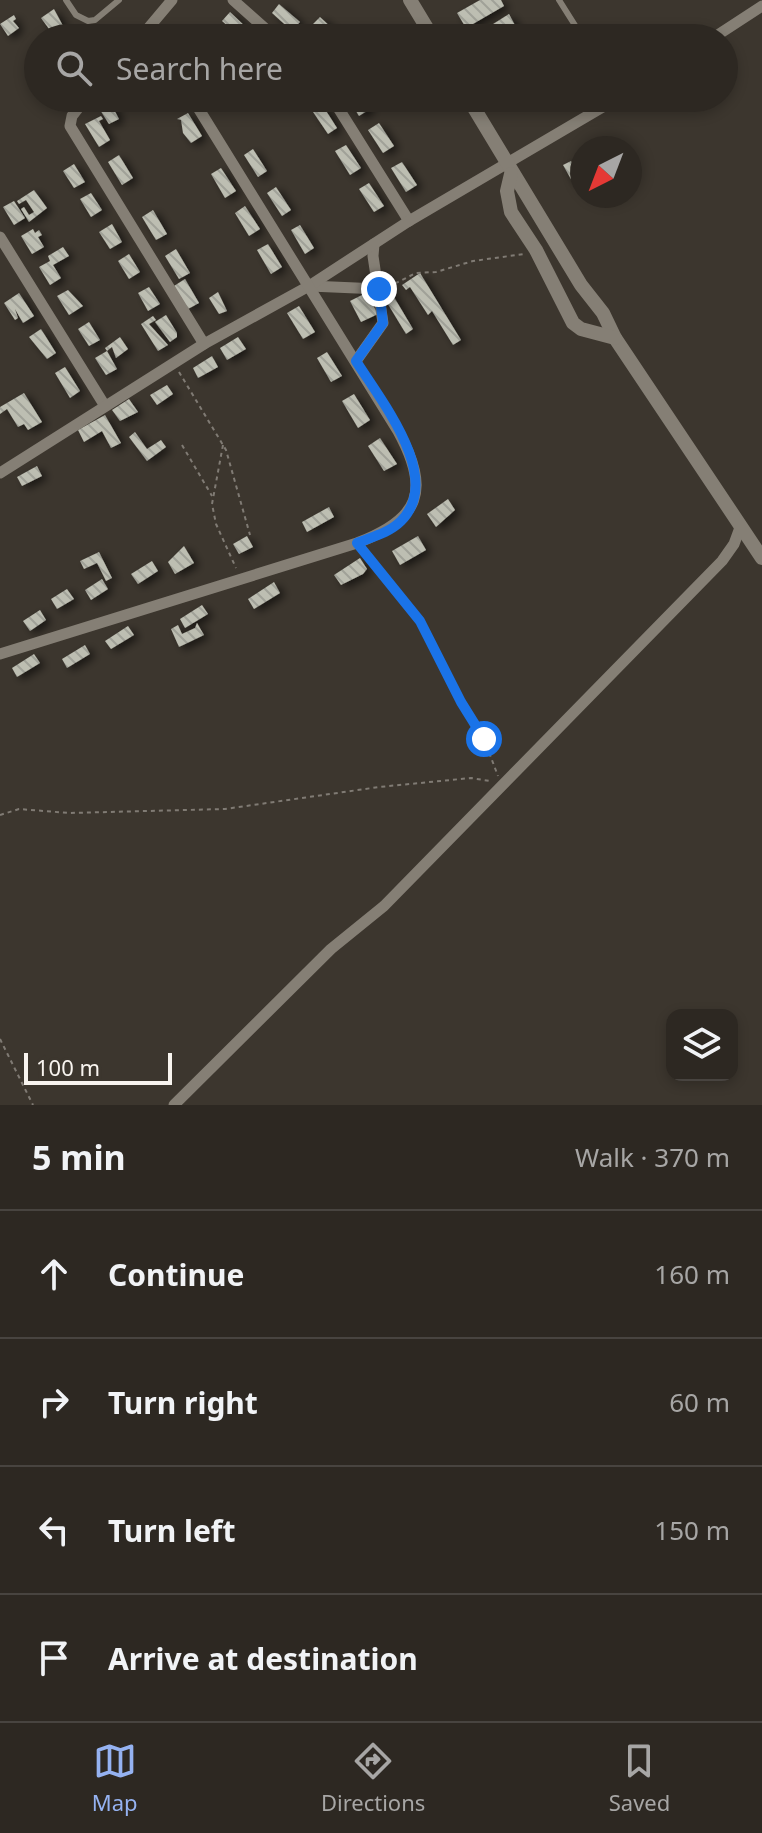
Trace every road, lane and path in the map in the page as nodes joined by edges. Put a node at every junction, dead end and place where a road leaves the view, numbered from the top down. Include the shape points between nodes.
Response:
1 (66, 0) edge
2 (119, 0) edge
3 (172, 0) edge
4 (233, 0) edge
5 (410, 0) edge
6 (559, 0) edge
7 (762, 6) edge
8 (151, 24) edge
9 (260, 24) edge
10 (425, 24) edge
11 (574, 24) edge
12 (734, 24) edge
13 (75, 112) edge
14 (201, 112) edge
15 (341, 112) edge
16 (476, 112) edge
17 (596, 112) edge
18 (508, 169) junction
19 (409, 221) junction
20 (0, 237) edge
21 (374, 244) junction
22 (536, 250) junction
23 (309, 286) junction
24 (379, 289) junction
25 (615, 338) junction
26 (204, 344) junction
27 (356, 361) junction
28 (175, 364) junction
29 (105, 406) junction
30 (223, 443) junction
31 (182, 445) dead end
32 (2, 468) edge
33 (212, 498) junction
34 (741, 525) junction
35 (250, 535) dead end
36 (357, 543) junction
37 (762, 558) edge
38 (241, 580) junction
39 (0, 654) edge
40 (500, 784) junction
41 (0, 815) edge
42 (0, 1039) edge
43 (33, 1105) edge
44 (174, 1105) edge

1 - 2 lane via 88,21
3 - 8 street
4 - 9 street
5 - 10 street
6 - 11 lane
7 - 12 street
13 - 26 street via 70,126
14 - 23 street
15 - 19 street
16 - 18 street
17 - 18 street
18 - 19 street
18 - 22 street via 509,206
18 - 25 street
19 - 21 street
20 - 29 street
21 - 23 street
21 - 24 street
22 - 24 path via 416,273
22 - 25 street via 576,327
23 - 24 street
23 - 26 street
23 - 27 street
24 - 27 street via 383,323
25 - 34 street
26 - 28 street
27 - 36 street via 409,451 417,491 399,523
28 - 29 street
28 - 30 path
29 - 32 street
30 - 33 path
30 - 35 path
31 - 33 path
33 - 38 path via 216,524
34 - 37 street
34 - 40 street via 722,561
36 - 38 street
36 - 40 path via 425,628 484,739
38 - 39 street
40 - 41 path via 460,779 225,809 19,809
40 - 44 street via 384,906 331,949
42 - 43 path

